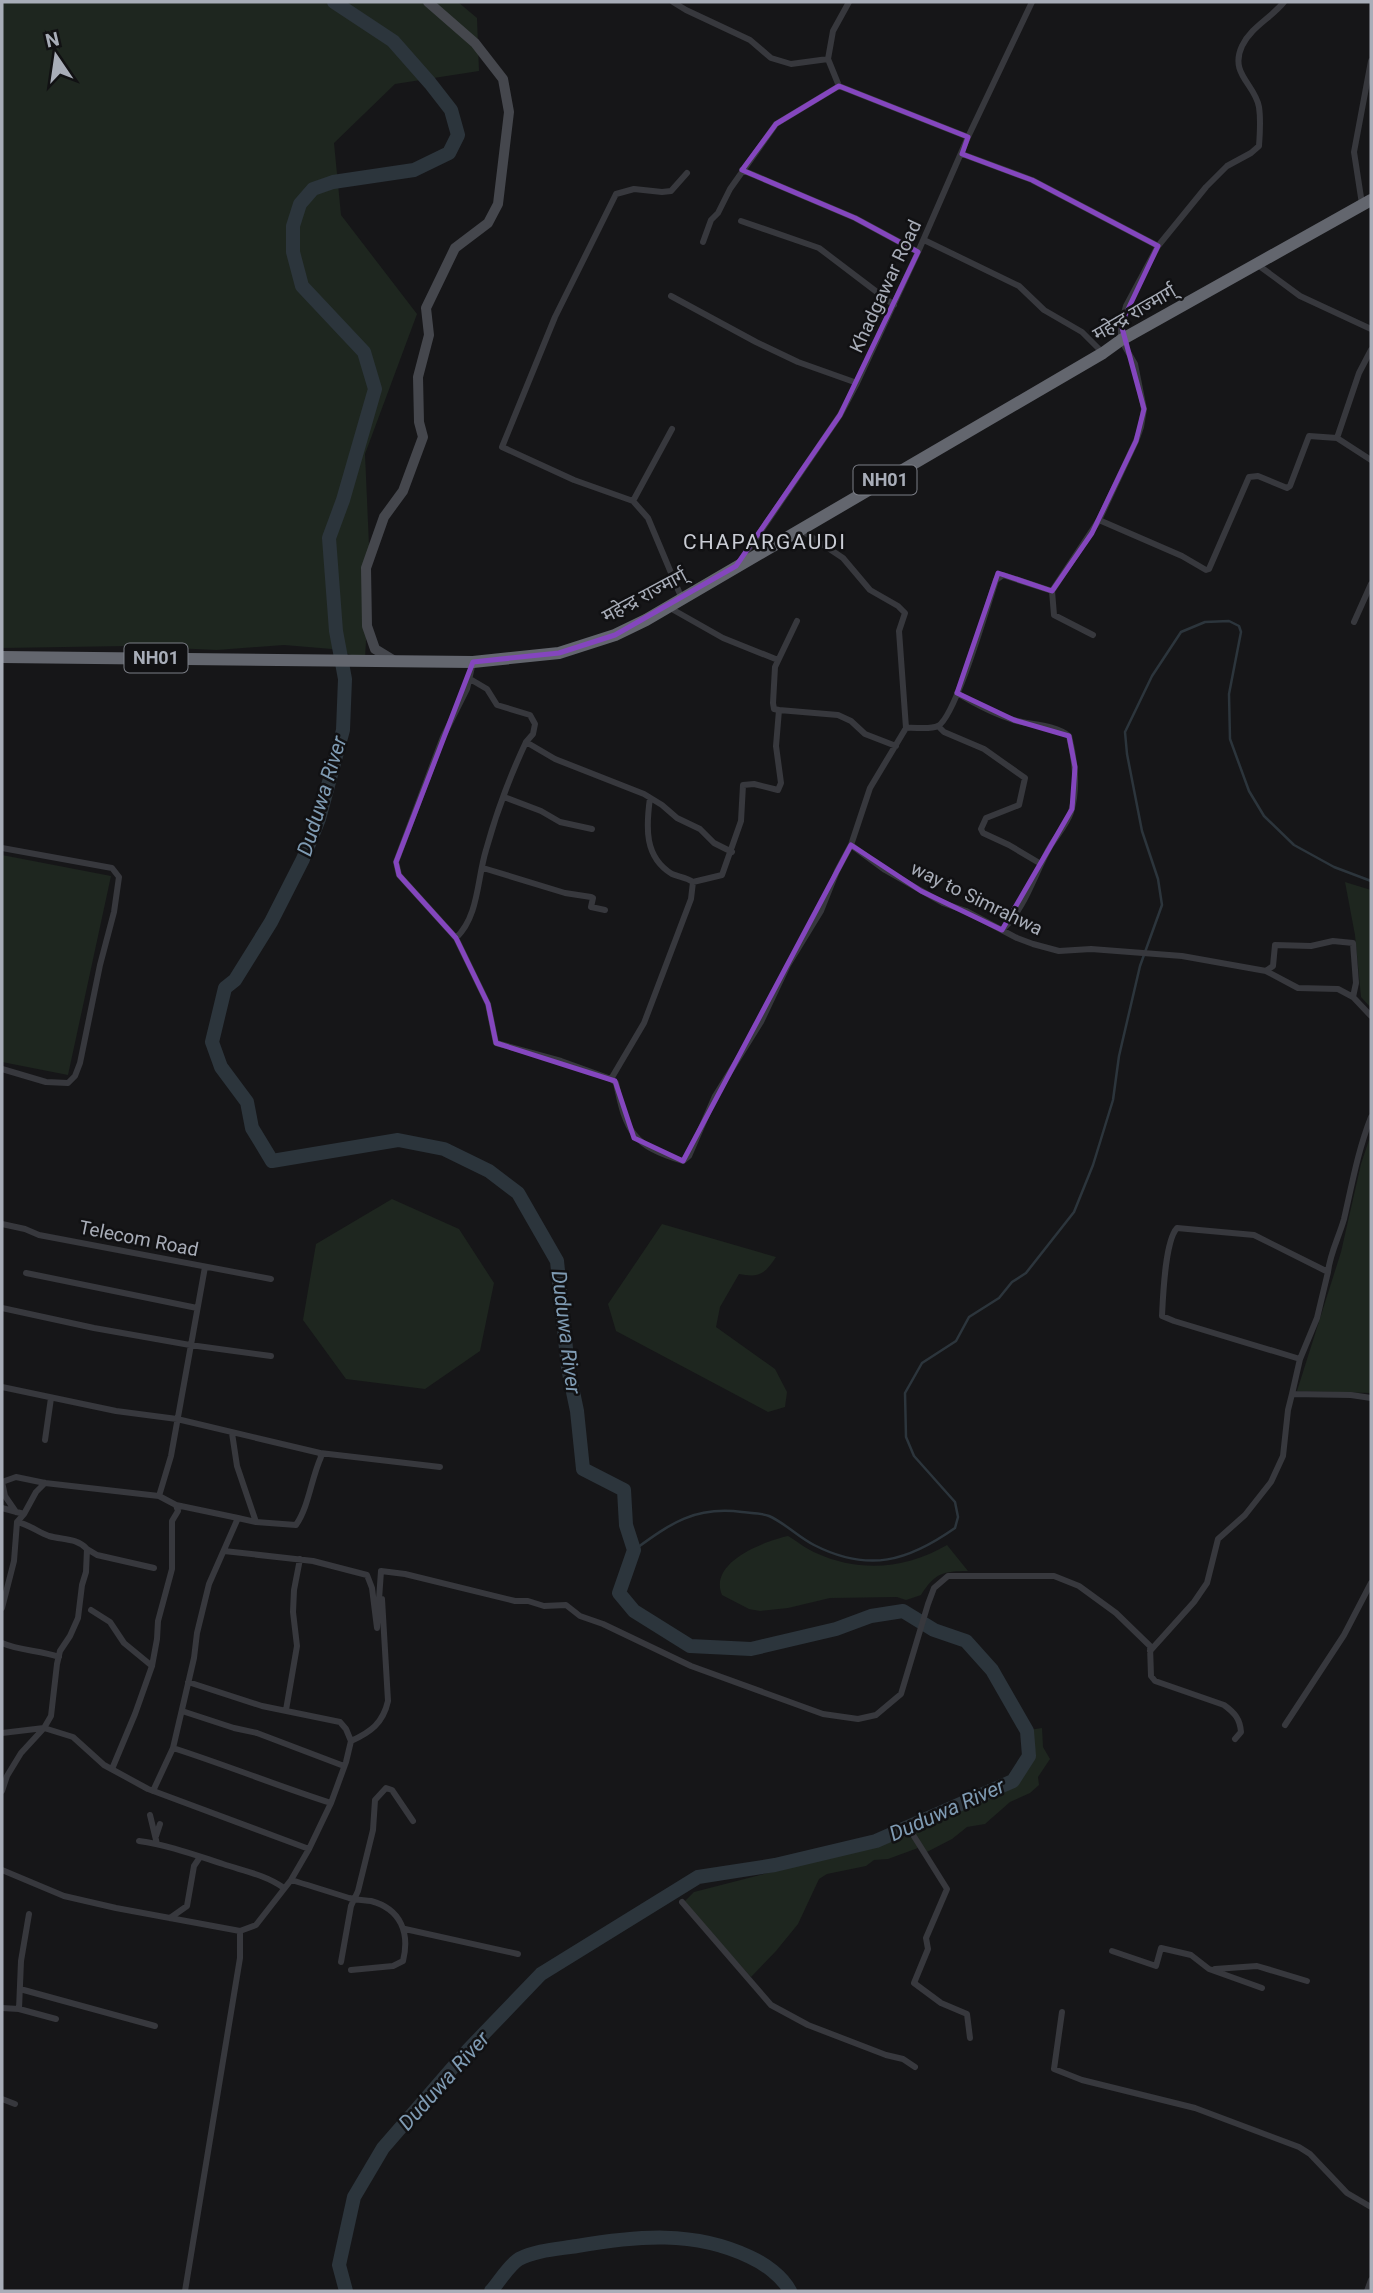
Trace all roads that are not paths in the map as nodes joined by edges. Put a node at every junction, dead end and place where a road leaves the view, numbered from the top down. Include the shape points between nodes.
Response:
1 (428, 2) edge
2 (673, 2) edge
3 (849, 2) edge
4 (1032, 2) edge
5 (1284, 2) edge
6 (828, 59) junction
7 (1371, 61) edge
8 (839, 86) junction
9 (968, 137) junction
10 (962, 154) junction
11 (742, 170) junction
12 (687, 173) dead end
13 (1367, 202) edge
14 (741, 221) dead end
15 (924, 240) junction
16 (703, 242) dead end
17 (1158, 246) junction
18 (918, 252) junction
19 (1257, 264) junction
20 (671, 296) dead end
21 (894, 305) junction
22 (1371, 329) edge
23 (1121, 340) junction
24 (1371, 350) edge
25 (1103, 353) junction
26 (857, 383) junction
27 (672, 429) dead end
28 (1337, 438) junction
29 (1371, 460) edge
30 (633, 501) junction
31 (1099, 520) junction
32 (800, 529) junction
33 (736, 566) junction
34 (1371, 584) edge
35 (1052, 592) junction
36 (682, 599) junction
37 (669, 607) junction
38 (797, 621) dead end
39 (1354, 622) dead end
40 (1093, 635) dead end
41 (2, 657) edge
42 (393, 660) junction
43 (778, 660) junction
44 (473, 662) junction
45 (470, 679) junction
46 (957, 693) junction
47 (779, 710) junction
48 (938, 726) junction
49 (906, 728) junction
50 (526, 742) junction
51 (896, 746) junction
52 (504, 797) junction
53 (650, 798) junction
54 (592, 829) dead end
55 (851, 845) junction
56 (2, 848) edge
57 (732, 852) junction
58 (1041, 864) junction
59 (483, 868) junction
60 (693, 882) junction
61 (604, 910) dead end
62 (1002, 930) junction
63 (456, 938) junction
64 (1266, 971) junction
65 (1353, 997) junction
66 (1371, 1016) edge
67 (2, 1069) edge
68 (611, 1079) junction
69 (1371, 1117) edge
70 (2, 1224) edge
71 (205, 1267) junction
72 (1328, 1272) junction
73 (26, 1273) dead end
74 (271, 1279) dead end
75 (2, 1308) edge
76 (197, 1308) junction
77 (190, 1345) junction
78 (271, 1356) dead end
79 (1300, 1359) junction
80 (2, 1387) edge
81 (1292, 1394) junction
82 (51, 1398) junction
83 (1371, 1398) edge
84 (177, 1419) junction
85 (232, 1433) junction
86 (45, 1440) dead end
87 (320, 1454) junction
88 (440, 1467) dead end
89 (2, 1482) edge
90 (45, 1483) junction
91 (159, 1496) junction
92 (176, 1505) junction
93 (2, 1508) edge
94 (20, 1513) junction
95 (238, 1518) junction
96 (17, 1522) junction
97 (256, 1522) junction
98 (87, 1549) junction
99 (223, 1551) junction
100 (300, 1559) junction
101 (154, 1568) dead end
102 (381, 1571) junction
103 (1371, 1583) edge
104 (2, 1608) edge
105 (91, 1610) dead end
106 (2, 1643) edge
107 (1150, 1651) junction
108 (59, 1657) junction
109 (152, 1665) junction
110 (188, 1682) junction
111 (286, 1710) junction
112 (183, 1711) junction
113 (1285, 1725) dead end
114 (44, 1728) junction
115 (2, 1733) edge
116 (1236, 1739) dead end
117 (351, 1741) junction
118 (173, 1748) junction
119 (344, 1766) junction
120 (112, 1769) junction
121 (2, 1791) edge
122 (153, 1791) junction
123 (331, 1803) junction
124 (150, 1815) dead end
125 (413, 1821) dead end
126 (160, 1824) dead end
127 (910, 1830) dead end
128 (156, 1836) junction
129 (139, 1841) dead end
130 (157, 1844) junction
131 (309, 1849) junction
132 (200, 1857) junction
133 (2, 1871) edge
134 (291, 1880) junction
135 (284, 1888) junction
136 (354, 1899) junction
137 (682, 1902) dead end
138 (29, 1914) dead end
139 (170, 1918) junction
140 (405, 1929) junction
141 (240, 1931) junction
142 (1112, 1951) dead end
143 (518, 1954) dead end
144 (341, 1962) dead end
145 (1209, 1969) junction
146 (351, 1970) dead end
147 (1307, 1981) dead end
148 (1262, 1988) dead end
149 (20, 1989) junction
150 (2, 2008) edge
151 (19, 2009) junction
152 (1062, 2012) dead end
153 (55, 2020) dead end
154 (155, 2026) dead end
155 (970, 2038) dead end
156 (915, 2067) dead end
157 (2, 2099) edge
158 (15, 2104) dead end
159 (1371, 2207) edge
160 (1371, 2280) edge
161 (185, 2291) edge
162 (1367, 2291) edge

1 - 42 street via 475,43 503,79 509,112 498,204 488,223 455,248 426,307 429,335 418,377 423,437 402,491 384,517 366,569 367,626 375,649
2 - 6 street via 750,40 771,58 791,64
3 - 6 street via 833,31
4 - 9 street, Khadgawar Road
5 - 17 street via 1241,47 1238,69 1259,104 1259,146 1227,166
6 - 8 street
7 - 13 street via 1353,152
8 - 9 street
8 - 11 street via 776,124
9 - 10 street, Khadgawar Road
10 - 15 street, Khadgawar Road
10 - 17 street via 1032,180
11 - 16 street
11 - 18 street via 855,218
12 - 30 street via 671,191 634,189 617,194 555,317 502,447
13 - 19 highway, महेन्द्र राज्मार्ग् / NH01
14 - 21 street via 819,248
15 - 18 street, Khadgawar Road
15 - 25 street via 1019,286
17 - 23 street via 1126,306
18 - 21 street, Khadgawar Road
19 - 22 street via 1300,296
19 - 23 highway, महेन्द्र राज्मार्ग् / NH01
20 - 26 street via 777,352
21 - 26 street, Khadgawar Road
23 - 25 highway, महेन्द्र राज्मार्ग् / NH01
23 - 31 street via 1135,364 1144,409 1136,441
24 - 28 street
25 - 32 highway, महेन्द्र राज्मार्ग् / NH01
26 - 33 street, Khadgawar Road
27 - 30 street
28 - 29 street
28 - 31 street via 1309,436 1287,488 1249,477 1209,569
30 - 36 street via 648,518
31 - 35 street
32 - 33 highway, महेन्द्र राज्मार्ग् / NH01
32 - 49 street via 843,558 870,590 905,613 900,631
33 - 36 highway, महेन्द्र राज्मार्ग् / NH01
34 - 39 street
35 - 40 street via 1054,615
35 - 46 street via 998,577
36 - 37 highway, महेन्द्र राज्मार्ग् / NH01
37 - 43 street via 723,638
37 - 44 highway, महेन्द्र राज्मार्ग् / NH01 via 615,635 559,653
38 - 43 street
41 - 42 highway, महेन्द्र राज्मार्ग् / NH01
42 - 44 highway, महेन्द्र राज्मार्ग् / NH01
43 - 47 street via 773,703
44 - 45 street
45 - 50 street via 487,689 497,705 530,715 535,724
45 - 63 street via 425,780 396,862 399,875
46 - 48 street
46 - 58 street via 1014,720 1061,730 1069,736 1075,767 1072,809
47 - 51 street via 838,715 865,734
47 - 57 street via 776,746 781,783 778,790 743,785 741,821
48 - 49 street
48 - 58 street via 984,749 1026,778 1019,805 986,818 981,829
49 - 51 street
50 - 52 street
50 - 53 street via 555,759
51 - 55 street via 870,788
52 - 54 street via 559,822
52 - 59 street
53 - 57 street
53 - 60 street via 650,853 674,875
55 - 62 street, way to Simrahwa via 885,870
55 - 68 street via 761,1022 715,1096 689,1156 683,1161 634,1138
56 - 67 street via 113,869 119,877 75,1076 68,1083 46,1082
57 - 60 street via 722,875
58 - 62 street via 1013,920
59 - 61 street via 591,897 591,908
59 - 63 street via 475,902
60 - 68 street via 691,899 644,1023
62 - 64 street, way to Simrahwa via 1059,951 1091,948 1182,956
63 - 68 street via 488,1004 496,1043
64 - 65 street, way to Simrahwa via 1298,988 1339,989
64 - 65 street via 1273,966 1275,944 1353,943
65 - 66 street
69 - 72 street
70 - 71 street, Telecom Road
71 - 74 street, Telecom Road
71 - 76 street
72 - 79 street via 1317,1318
72 - 79 street via 1254,1235 1177,1228 1173,1232 1162,1316
73 - 76 street
75 - 77 street
76 - 77 street
77 - 78 street
77 - 84 street
79 - 81 street
80 - 82 street
81 - 83 street
81 - 107 street via 1283,1456 1272,1482 1218,1539 1207,1583
82 - 84 street
82 - 86 street
84 - 85 street
84 - 91 street
85 - 87 street
85 - 97 street via 237,1466
87 - 88 street
87 - 97 street via 296,1525
89 - 90 street via 16,1477
89 - 94 street via 5,1496
90 - 91 street
90 - 94 street
91 - 92 street
92 - 95 street
92 - 109 street via 172,1569
93 - 94 street
94 - 96 street
95 - 97 street
95 - 99 street
96 - 98 street via 76,1541
96 - 104 street via 14,1560
98 - 101 street
98 - 108 street via 79,1612
99 - 100 street
99 - 110 street via 209,1584
100 - 102 street via 367,1575 377,1628
100 - 111 street via 293,1612 298,1646
102 - 107 street via 515,1601 566,1605 580,1616 691,1666 823,1714 859,1719 876,1716 901,1694 934,1588 948,1576 1054,1576 1079,1586 1116,1613
102 - 117 street via 388,1701 376,1726
103 - 113 street via 1345,1635
105 - 109 street via 110,1622 124,1643
106 - 108 street
107 - 116 street via 1151,1676 1224,1705 1240,1721
108 - 114 street via 51,1716
109 - 120 street
110 - 111 street
110 - 112 street
111 - 117 street via 340,1722
112 - 118 street
112 - 119 street
114 - 115 street
114 - 120 street via 73,1737
114 - 121 street via 21,1753
117 - 119 street
118 - 122 street
118 - 123 street
119 - 123 street
120 - 122 street
122 - 131 street
123 - 131 street
124 - 128 street
125 - 136 street via 392,1790 380,1792
126 - 128 street
127 - 155 street via 947,1889 926,1938 928,1949 914,1983 941,2003 967,2014
128 - 130 street
129 - 130 street
130 - 132 street
131 - 134 street
132 - 135 street via 273,1880
132 - 139 street via 187,1906
133 - 139 street via 64,1896
134 - 135 street
134 - 136 street
135 - 141 street via 256,1925
136 - 140 street via 386,1909
136 - 144 street
137 - 156 street via 771,2005 808,2025
138 - 149 street
139 - 141 street
140 - 143 street
140 - 146 street via 403,1961
141 - 161 street via 240,1958
142 - 145 street via 1156,1966 1161,1948 1191,1955
145 - 147 street via 1257,1966
145 - 148 street
149 - 151 street
149 - 154 street
150 - 151 street
151 - 153 street
152 - 159 street via 1055,2068 1083,2080 1195,2108 1299,2147 1347,2193
157 - 158 street
160 - 162 street

